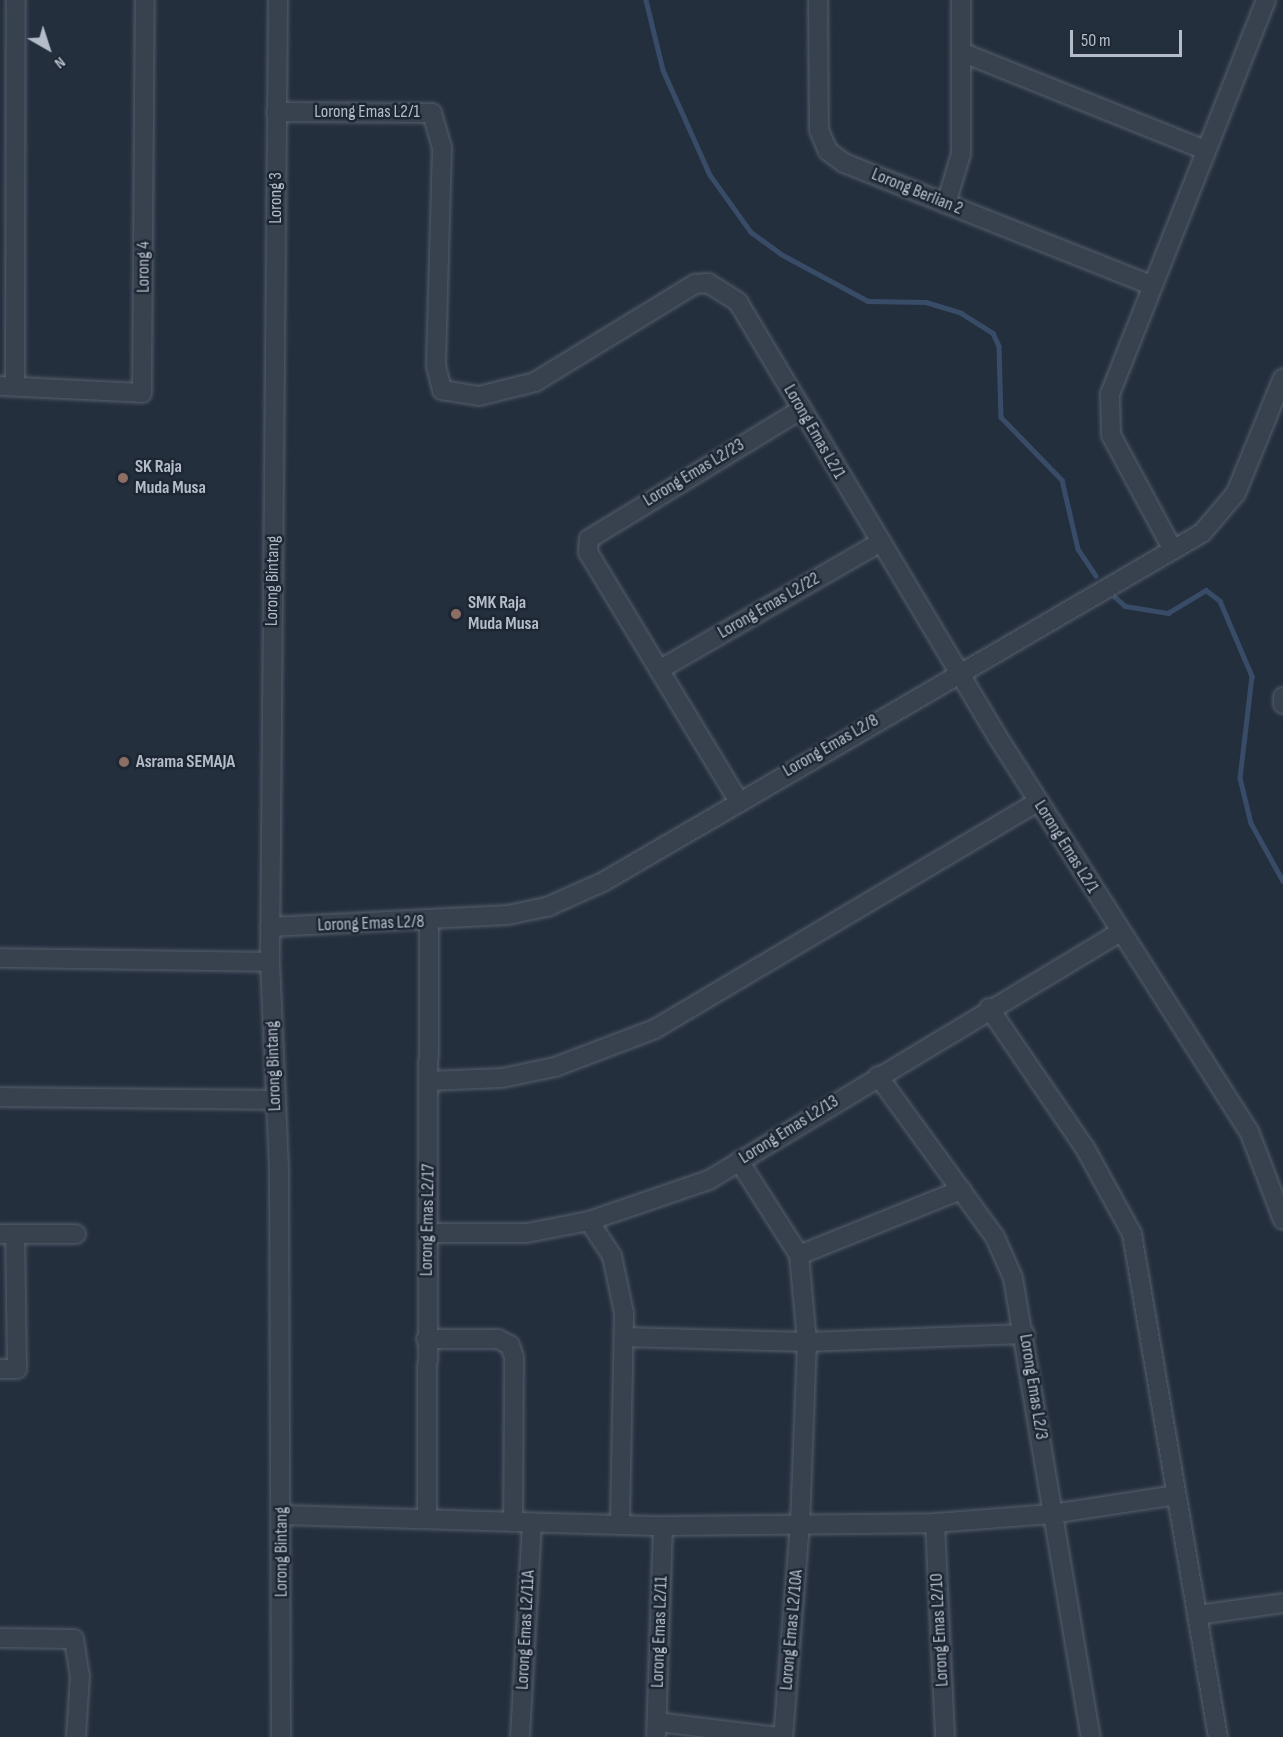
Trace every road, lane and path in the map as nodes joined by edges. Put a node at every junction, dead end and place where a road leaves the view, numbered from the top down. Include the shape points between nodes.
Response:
1 (16, 0) edge
2 (145, 0) edge
3 (278, 0) edge
4 (818, 0) edge
5 (961, 0) edge
6 (1266, 0) edge
7 (961, 52) junction
8 (276, 112) junction
9 (1205, 150) junction
10 (946, 204) junction
11 (1150, 285) junction
12 (1283, 378) edge
13 (7, 386) edge
14 (275, 396) joint
15 (800, 410) junction
16 (879, 543) junction
17 (1173, 550) junction
18 (659, 670) junction
19 (958, 671) junction
20 (1283, 697) edge
21 (1283, 704) edge
22 (738, 800) junction
23 (1038, 802) junction
24 (429, 922) junction
25 (270, 927) junction
26 (1119, 933) junction
27 (0, 958) edge
28 (270, 962) junction
29 (989, 1008) junction
30 (878, 1076) junction
31 (429, 1081) junction
32 (0, 1097) edge
33 (276, 1100) junction
34 (739, 1161) junction
35 (961, 1191) junction
36 (1283, 1220) edge
37 (590, 1221) junction
38 (428, 1233) junction
39 (7, 1234) edge
40 (76, 1234) dead end
41 (799, 1255) junction
42 (1025, 1334) junction
43 (624, 1337) junction
44 (426, 1339) junction
45 (807, 1342) junction
46 (0, 1369) edge
47 (1176, 1495) junction
48 (1052, 1514) junction
49 (282, 1515) junction
50 (427, 1518) junction
51 (513, 1522) junction
52 (532, 1523) junction
53 (800, 1523) junction
54 (935, 1523) junction
55 (620, 1526) junction
56 (663, 1526) junction
57 (1283, 1603) edge
58 (1197, 1615) junction
59 (0, 1638) edge
60 (657, 1730) edge
61 (76, 1737) edge
62 (281, 1737) edge
63 (520, 1737) edge
64 (781, 1737) edge
65 (945, 1737) edge
66 (1091, 1737) edge
67 (1218, 1737) edge

1 - 13 street
2 - 13 street, Lorong 4 via 142,393
3 - 8 street, Lorong 3
4 - 10 street, Lorong Berlian 2 via 819,130 828,152
5 - 7 street
6 - 9 street
7 - 9 street
7 - 10 street via 961,154
8 - 14 street, Lorong 3
8 - 15 street, Lorong Emas L2/1 via 432,113 442,148 436,366 442,390 479,396 536,382 695,284 708,283 738,302
9 - 11 street
10 - 11 street, Lorong Berlian 2
11 - 17 street via 1107,415 1111,435
12 - 17 street, Lorong Emas L2/8 via 1226,510 1202,533
14 - 25 street, Lorong Bintang
15 - 16 street, Lorong Emas L2/1
15 - 18 street, Lorong Emas L2/23 via 589,539 588,552
16 - 18 street, Lorong Emas L2/22
16 - 19 street, Lorong Emas L2/1
17 - 19 street, Lorong Emas L2/8
18 - 22 street
19 - 22 street, Lorong Emas L2/8
19 - 23 street, Lorong Emas L2/1
20 - 21 street
22 - 24 street, Lorong Emas L2/8 via 564,902 508,915
23 - 26 street, Lorong Emas L2/1
23 - 31 street via 655,1029 555,1067 502,1078
24 - 25 street, Lorong Emas L2/8
24 - 31 street, Lorong Emas L2/17
25 - 28 street, Lorong Bintang
26 - 29 street, Lorong Emas L2/13
26 - 36 street, Lorong Emas L2/1 via 1249,1131
27 - 28 street
28 - 33 street, Lorong Bintang
29 - 30 street, Lorong Emas L2/13
29 - 47 street via 1085,1148 1132,1234
30 - 34 street, Lorong Emas L2/13
30 - 35 street, Lorong Emas L2/3
31 - 38 street, Lorong Emas L2/17
32 - 33 street
33 - 49 street, Lorong Bintang
34 - 37 street, Lorong Emas L2/13 via 709,1180
34 - 41 street
35 - 41 street
35 - 42 street, Lorong Emas L2/3 via 995,1237 1013,1278
37 - 38 street, Lorong Emas L2/13 via 527,1233
37 - 43 street via 612,1256 621,1285
38 - 44 street, Lorong Emas L2/17
39 - 40 street
39 - 46 street via 16,1369
41 - 45 street, Lorong Emas L2/10A
42 - 45 street
42 - 48 street, Lorong Emas L2/3
43 - 45 street
43 - 55 street
44 - 50 street, Lorong Emas L2/17
44 - 51 street via 498,1339 510,1345 514,1357
45 - 53 street, Lorong Emas L2/10A
47 - 48 street
47 - 58 street
48 - 54 street
48 - 66 street, Lorong Emas L2/3
49 - 50 street
49 - 62 street, Lorong Bintang
50 - 51 street
51 - 52 street
52 - 55 street
52 - 63 street, Lorong Emas L2/11A
53 - 54 street
53 - 56 street
53 - 64 street, Lorong Emas L2/10A
54 - 65 street, Lorong Emas L2/10
55 - 56 street
56 - 60 street, Lorong Emas L2/11
57 - 58 street
58 - 67 street
59 - 61 street via 74,1639 80,1676
60 - 64 street

